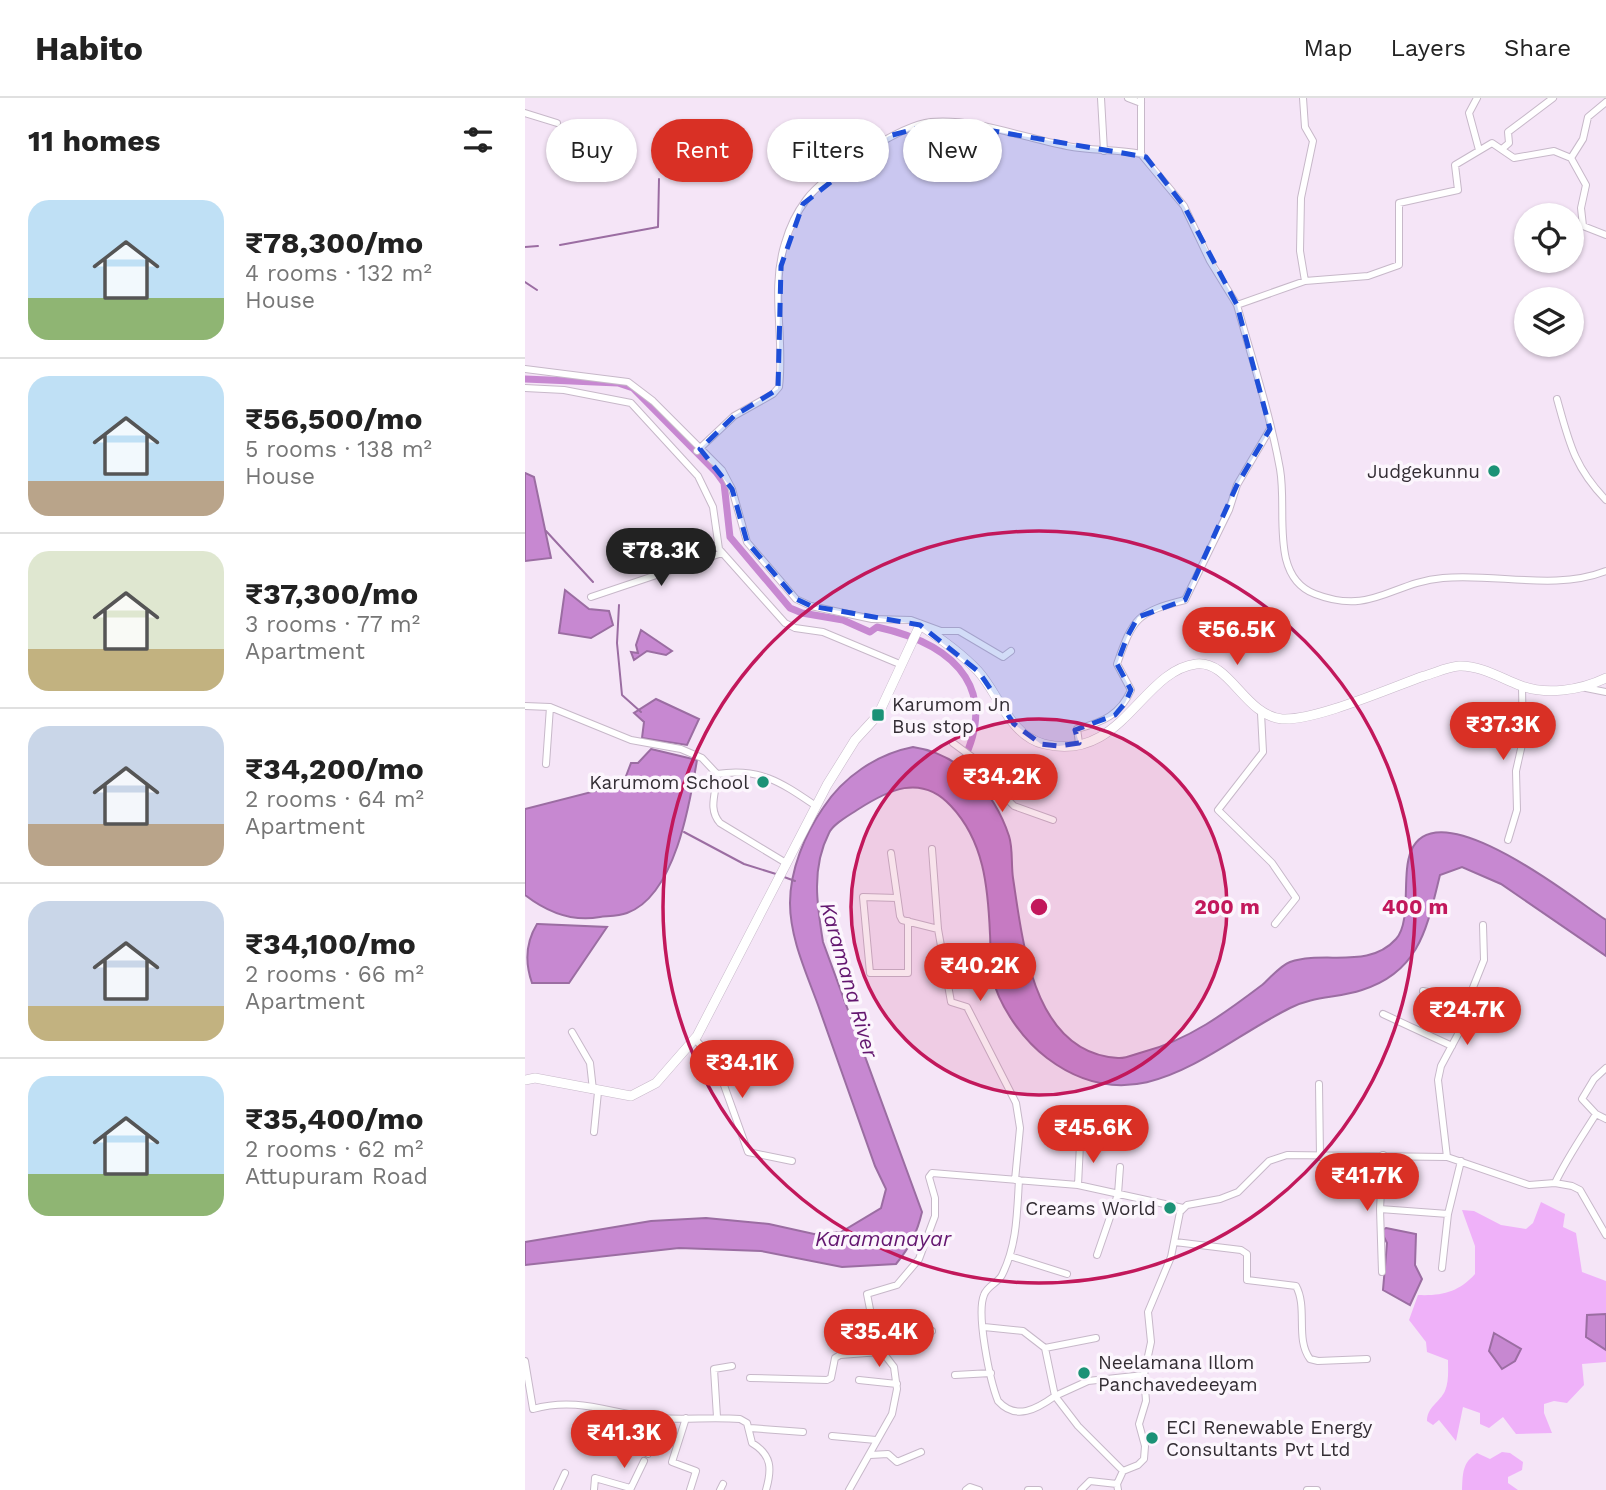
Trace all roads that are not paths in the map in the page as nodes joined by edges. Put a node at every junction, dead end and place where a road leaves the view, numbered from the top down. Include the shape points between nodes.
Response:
1 (1101, 98) edge
2 (1128, 98) edge
3 (1304, 98) edge
4 (1477, 98) edge
5 (1553, 98) edge
6 (1141, 100) edge
7 (1606, 102) edge
8 (525, 113) edge
9 (546, 120) edge
10 (1502, 149) junction
11 (1479, 150) junction
12 (1104, 151) junction
13 (1141, 154) junction
14 (1571, 158) junction
15 (1606, 235) edge
16 (1305, 281) junction
17 (1237, 304) junction
18 (525, 369) edge
19 (525, 388) edge
20 (1557, 399) dead end
21 (1270, 429) junction
22 (699, 450) junction
23 (1606, 500) edge
24 (722, 553) junction
25 (1606, 571) edge
26 (591, 597) dead end
27 (920, 625) junction
28 (1011, 651) dead end
29 (902, 665) junction
30 (1606, 678) edge
31 (1522, 687) junction
32 (1585, 688) junction
33 (1606, 692) edge
34 (525, 706) edge
35 (550, 707) junction
36 (1262, 713) junction
37 (953, 743) dead end
38 (1079, 743) junction
39 (546, 764) dead end
40 (717, 774) junction
41 (816, 806) junction
42 (1053, 820) dead end
43 (1508, 841) dead end
44 (932, 849) dead end
45 (891, 853) dead end
46 (786, 863) junction
47 (897, 898) junction
48 (908, 921) junction
49 (1275, 924) dead end
50 (1483, 925) dead end
51 (938, 929) junction
52 (1423, 990) dead end
53 (1468, 1000) junction
54 (1383, 1014) dead end
55 (572, 1032) dead end
56 (695, 1039) junction
57 (1452, 1046) junction
58 (1606, 1068) edge
59 (525, 1080) edge
60 (1319, 1084) dead end
61 (596, 1091) junction
62 (1595, 1114) junction
63 (1606, 1119) edge
64 (594, 1132) dead end
65 (1080, 1144) dead end
66 (1383, 1155) junction
67 (1320, 1157) junction
68 (1447, 1157) junction
69 (792, 1161) dead end
70 (1461, 1161) junction
71 (1121, 1167) dead end
72 (1017, 1180) junction
73 (1555, 1183) junction
74 (1078, 1185) junction
75 (1118, 1194) junction
76 (1183, 1208) junction
77 (1380, 1209) junction
78 (1448, 1214) junction
79 (1606, 1235) edge
80 (1175, 1242) junction
81 (1097, 1255) dead end
82 (1010, 1256) junction
83 (1442, 1268) dead end
84 (1382, 1272) dead end
85 (1067, 1274) dead end
86 (984, 1327) junction
87 (932, 1331) dead end
88 (1097, 1338) dead end
89 (1045, 1348) junction
90 (880, 1352) junction
91 (1367, 1359) dead end
92 (525, 1361) edge
93 (732, 1366) dead end
94 (991, 1373) junction
95 (1144, 1374) junction
96 (955, 1375) dead end
97 (750, 1378) dead end
98 (859, 1380) dead end
99 (897, 1384) junction
100 (1055, 1396) junction
101 (533, 1409) junction
102 (525, 1410) edge
103 (659, 1418) junction
104 (686, 1418) junction
105 (717, 1418) junction
106 (750, 1428) junction
107 (803, 1432) dead end
108 (832, 1436) dead end
109 (876, 1440) junction
110 (921, 1451) dead end
111 (870, 1455) junction
112 (1123, 1471) junction
113 (565, 1473) dead end
114 (1117, 1487) edge
115 (630, 1489) edge
116 (557, 1490) edge
117 (594, 1490) edge
118 (690, 1490) edge
119 (766, 1490) edge
120 (849, 1490) edge
121 (966, 1490) edge
122 (979, 1490) edge
123 (1028, 1490) edge
124 (1039, 1490) edge
125 (1081, 1490) edge
126 (1307, 1490) edge
127 (1317, 1490) edge

1 - 12 street
2 - 6 street
3 - 16 street via 1305,127 1313,141 1301,198 1300,251
4 - 11 street via 1469,113
5 - 10 street via 1508,132 1509,143
6 - 13 street
7 - 14 street via 1588,117 1583,139
8 - 9 street
10 - 11 street via 1492,143
10 - 14 street via 1514,158 1555,151
11 - 16 street via 1455,167 1458,190 1399,203 1399,265 1368,276
12 - 13 street
12 - 22 street via 977,126 929,122 889,136 825,182 803,204 784,245 778,309 779,387 734,416
13 - 17 street via 1184,206
14 - 15 street via 1586,185 1583,226
16 - 17 street
17 - 21 street
18 - 22 street via 628,382 653,401
19 - 24 street via 631,403 709,493
20 - 23 street via 1573,457
21 - 25 street via 1282,488 1286,558 1296,582 1315,594 1369,602 1417,582 1444,578 1523,581
21 - 38 street via 1237,485 1185,600 1138,617 1126,637 1117,664 1131,690 1125,703 1115,715 1077,729
22 - 27 street via 722,470 732,489 747,542 796,599 872,619 911,620
24 - 26 street
24 - 29 street via 785,623 823,632
27 - 28 street via 960,631 1003,657
27 - 29 main road
27 - 38 main road via 979,672 1014,724 1033,740 1059,746
29 - 41 main road via 879,715 855,740
30 - 32 main road
31 - 32 main road via 1544,691
31 - 36 main road via 1463,666 1312,714 1283,719
31 - 43 street via 1517,810
32 - 33 street
34 - 35 street
35 - 39 street
35 - 40 street via 631,740 681,749 702,758
36 - 38 main road via 1222,672 1207,664 1194,664 1159,685 1118,726
36 - 49 street via 1263,752 1218,810 1272,863 1296,898
37 - 42 street via 992,774 1014,807
40 - 41 street via 739,770 764,774
40 - 46 street via 713,816
41 - 46 main road
44 - 51 street
45 - 47 street
46 - 56 main road
47 - 48 street via 900,916
47 - 48 street via 859,896 870,973 908,973
48 - 51 street
50 - 53 street via 1484,960
51 - 72 street via 951,1002 967,1007 1016,1103 1020,1128
52 - 53 street
53 - 57 street via 1464,1023
54 - 57 street
55 - 61 street via 590,1063
56 - 61 main road via 656,1083 631,1096
56 - 69 street via 716,1063 748,1152
57 - 68 street via 1438,1080
58 - 62 street via 1582,1100
59 - 61 main road via 535,1078
60 - 67 street
61 - 64 street
62 - 63 street
62 - 73 street
65 - 74 street
66 - 67 street
66 - 68 street
66 - 77 street
67 - 76 street via 1287,1155 1269,1161 1238,1192
68 - 70 street
70 - 73 street via 1529,1185
70 - 78 street
71 - 75 street
72 - 74 street
72 - 82 street
72 - 90 street via 932,1173 935,1216 919,1259 897,1285 867,1294
73 - 79 street via 1580,1190
74 - 75 street
75 - 76 street
75 - 81 street
76 - 80 street
77 - 78 street
77 - 84 street
78 - 83 street
80 - 91 street via 1241,1250 1247,1254 1246,1276 1251,1282 1296,1286 1310,1359
80 - 95 street via 1150,1304 1151,1342
82 - 85 street
82 - 86 street via 999,1280 984,1295
86 - 89 street via 1023,1331
86 - 94 street
87 - 90 street via 900,1335
88 - 89 street
89 - 100 street
90 - 97 street via 840,1355 827,1380
90 - 99 street via 894,1367
92 - 101 street
93 - 105 street via 714,1369
94 - 96 street
94 - 100 street via 997,1401 1013,1411 1034,1410
95 - 100 street via 1088,1381
95 - 112 street via 1146,1401 1139,1424 1144,1458
98 - 99 street
99 - 109 street via 892,1414
100 - 112 street
101 - 102 street
101 - 103 street via 595,1405
103 - 104 street
103 - 115 street
104 - 105 street
104 - 118 street via 672,1462 696,1472
105 - 106 street via 740,1419
106 - 107 street
106 - 119 street via 752,1443 765,1451 771,1467
108 - 109 street
109 - 111 street
110 - 111 street via 897,1462 888,1454
111 - 120 street
112 - 114 street
113 - 116 street
114 - 125 street via 1090,1481
115 - 117 street via 595,1478
121 - 122 street
123 - 124 street
126 - 127 street

